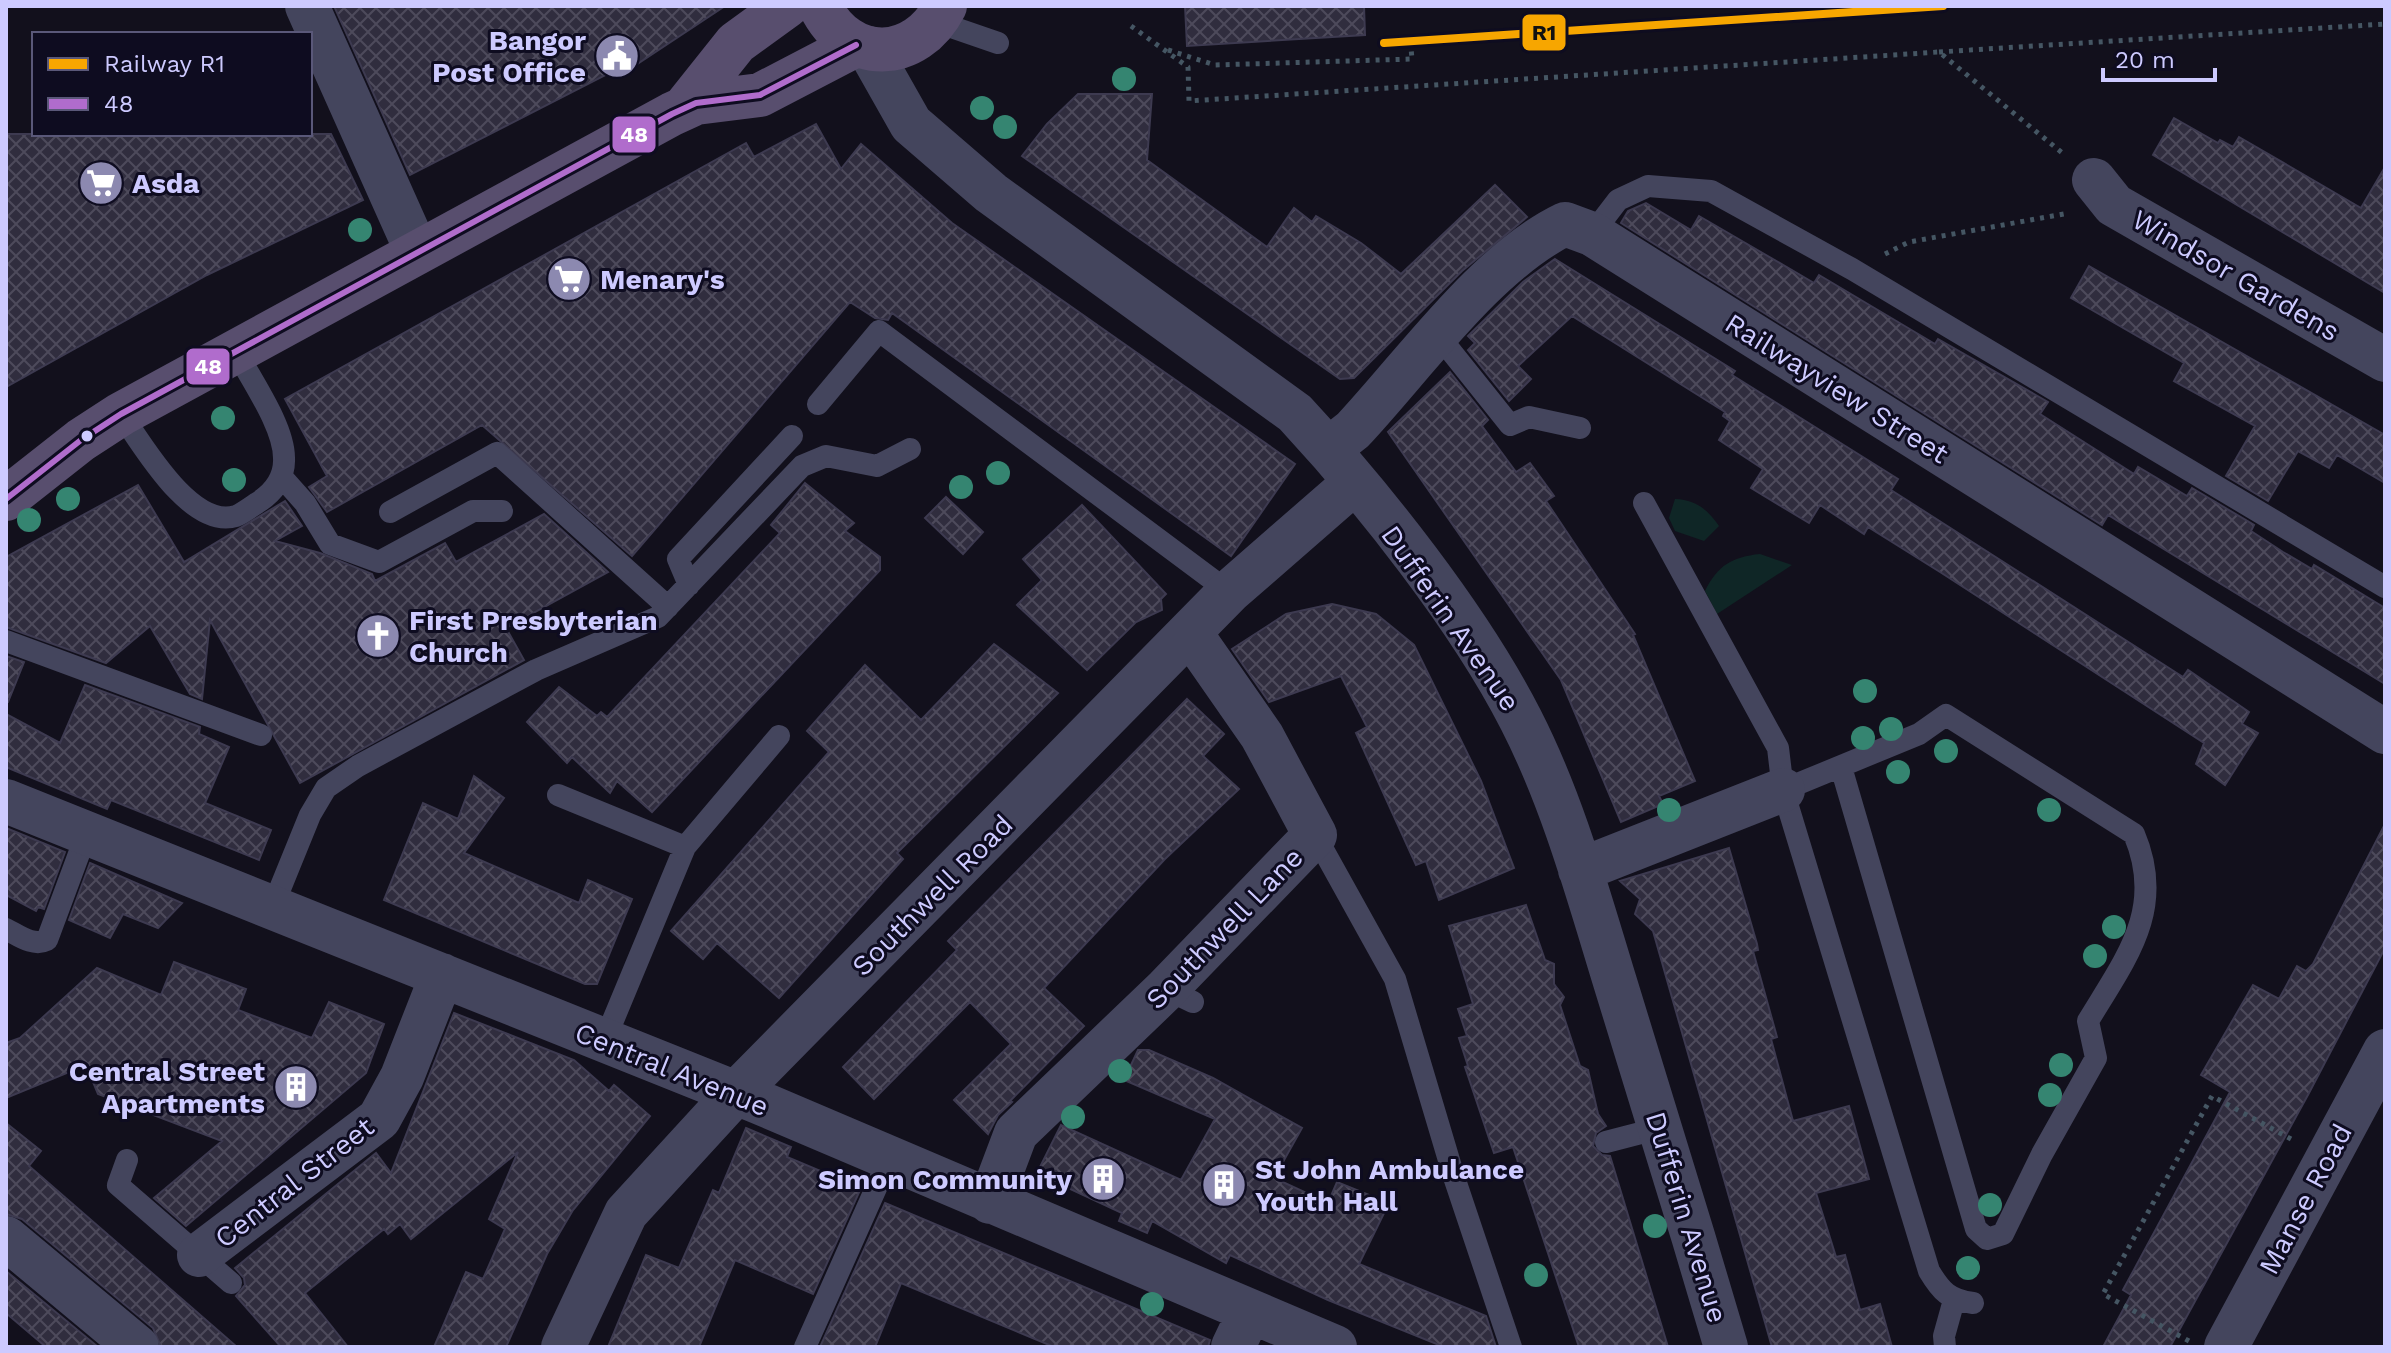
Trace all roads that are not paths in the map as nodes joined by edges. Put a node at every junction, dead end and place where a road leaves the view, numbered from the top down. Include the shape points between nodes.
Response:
1 (307, 6) edge
2 (787, 6) edge
3 (820, 6) edge
4 (931, 24) edge
5 (998, 43) dead end
6 (862, 46) junction
7 (685, 107) junction
8 (948, 158) junction
9 (2104, 192) road end
10 (1592, 234) junction
11 (417, 252) junction
12 (1438, 335) junction
13 (236, 351) junction
14 (2385, 360) edge
15 (818, 404) dead end
16 (121, 414) junction
17 (1580, 428) dead end
18 (792, 436) dead end
19 (910, 449) dead end
20 (1342, 466) junction
21 (281, 476) junction
22 (6, 499) edge
23 (1644, 503) dead end
24 (502, 511) dead end
25 (390, 512) dead end
26 (689, 585) junction
27 (2385, 587) edge
28 (1229, 592) junction
29 (668, 607) junction
30 (1191, 634) junction
31 (6, 641) edge
32 (2385, 732) edge
33 (261, 735) dead end
34 (779, 736) dead end
35 (1841, 767) junction
36 (1783, 790) junction
37 (558, 795) dead end
38 (6, 801) edge
39 (86, 835) junction
40 (1315, 835) junction
41 (685, 847) junction
42 (1580, 870) junction
43 (273, 906) junction
44 (6, 929) edge
45 (442, 975) junction
46 (604, 1042) junction
47 (2385, 1051) edge
48 (736, 1093) junction
49 (1660, 1128) junction
50 (1606, 1142) dead end
51 (889, 1159) junction
52 (127, 1160) dead end
53 (990, 1202) junction
54 (6, 1238) edge
55 (215, 1269) joint
56 (1242, 1329) edge
57 (137, 1347) edge
58 (563, 1347) edge
59 (805, 1347) edge
60 (1335, 1347) edge
61 (1511, 1347) edge
62 (1726, 1347) edge
63 (1945, 1347) edge
64 (2226, 1347) edge

1 - 11 street
2 - 7 main road via 736,43
3 - 6 main road via 840,35
4 - 5 lane
4 - 6 main road via 894,49
4 - 8 street, Dufferin Avenue via 919,92
6 - 7 main road via 760,95
6 - 8 street, Dufferin Avenue via 911,124
7 - 11 main road
8 - 20 street, Dufferin Avenue via 1295,413
9 - 14 street, Windsor Gardens
10 - 12 street, Railwayview Street via 1565,224 1540,236
10 - 27 lane via 1618,200 1648,186 1711,191 1852,269
10 - 32 street, Railwayview Street
11 - 13 main road
12 - 17 lane via 1510,425 1529,417
12 - 20 street, Railwayview Street via 1353,430
13 - 16 main road
13 - 21 lane via 280,435
15 - 28 lane via 879,331
16 - 21 lane via 174,488 213,514 234,517 271,494
16 - 22 main road
18 - 26 lane via 678,559
19 - 26 lane via 877,466 826,456 802,466
20 - 28 street, Southwell Road
20 - 42 street, Dufferin Avenue via 1430,579 1521,720
21 - 24 lane via 330,544 379,562 473,511
23 - 36 lane via 1778,748
25 - 29 lane via 497,453
26 - 29 lane
28 - 30 street, Southwell Road
29 - 43 lane via 658,617 536,670 326,788
30 - 40 street, Southwell Lane via 1262,736
30 - 48 street, Southwell Road
31 - 33 lane
34 - 41 lane
35 - 35 lane via 1919,734 1946,715 2109,815 2134,834 2146,862 2143,923 2088,1021 2096,1058 2003,1234 1995,1239 1976,1229
35 - 36 lane
36 - 42 street
36 - 63 lane via 1929,1271 1941,1290 1963,1302 1944,1336
37 - 41 lane
38 - 39 street, Central Avenue
39 - 43 street, Central Avenue
39 - 44 lane via 47,940 29,941
40 - 53 street, Southwell Lane via 1251,919 1180,995 1016,1133
40 - 61 lane via 1395,979
41 - 46 lane
42 - 49 street, Dufferin Avenue
43 - 45 street, Central Avenue
45 - 46 street, Central Avenue
45 - 55 street, Central Street via 402,1077 379,1119
46 - 48 street, Central Avenue
47 - 64 street, Manse Road
48 - 51 street, Central Avenue
48 - 58 street, Southwell Road via 626,1213
49 - 50 lane
49 - 62 street, Dufferin Avenue
51 - 53 street, Central Avenue
51 - 59 lane
52 - 55 lane via 118,1185
53 - 56 street, Central Avenue
54 - 57 street
56 - 60 street, Central Avenue

